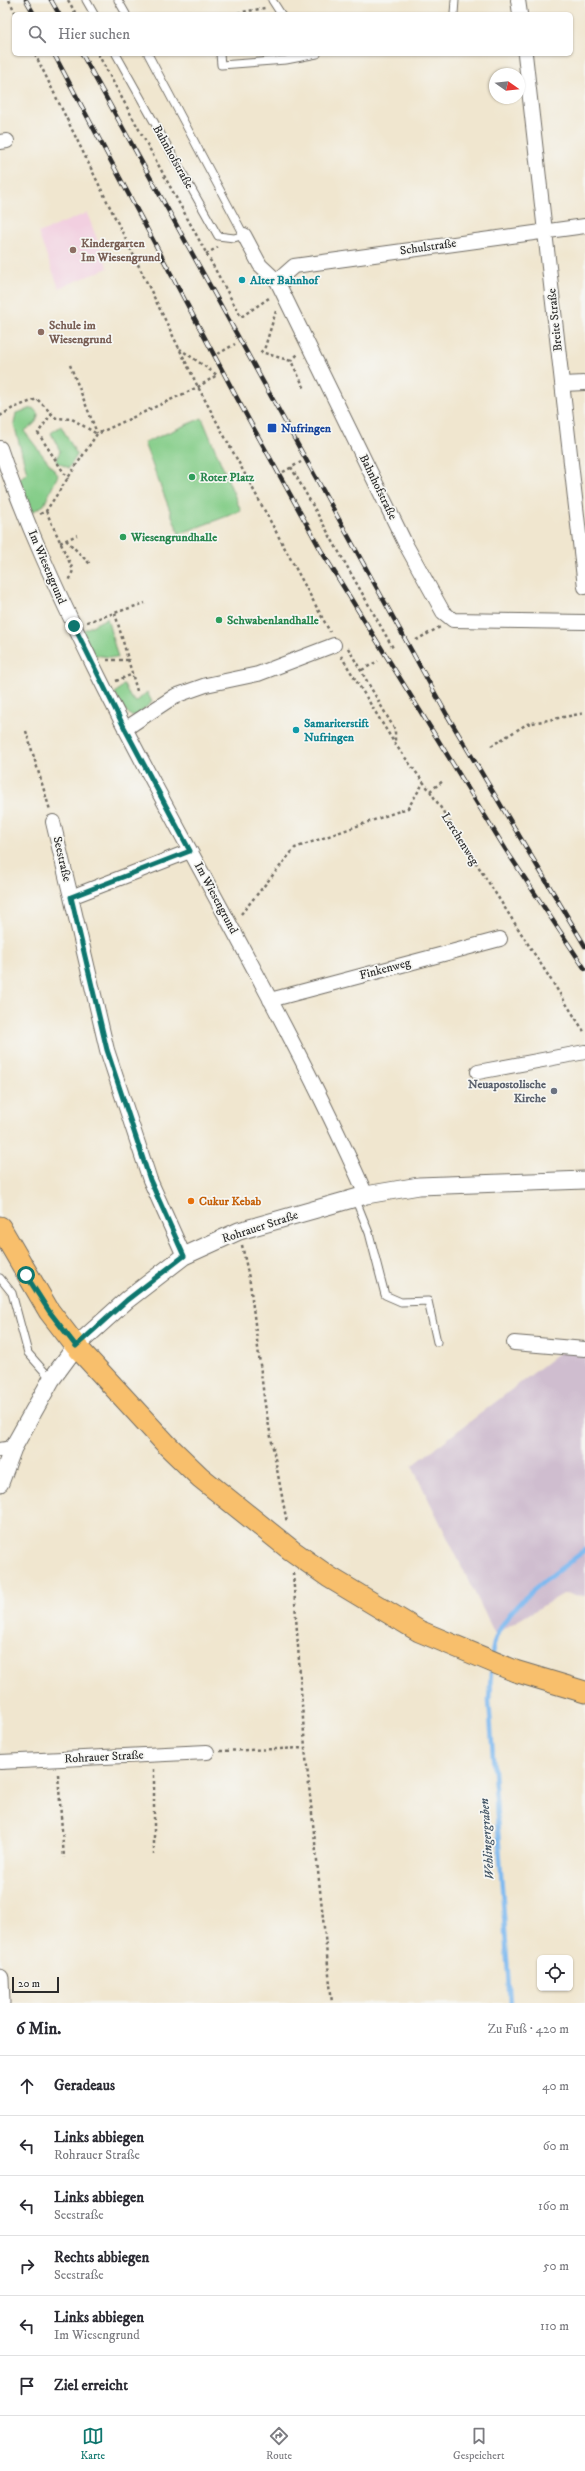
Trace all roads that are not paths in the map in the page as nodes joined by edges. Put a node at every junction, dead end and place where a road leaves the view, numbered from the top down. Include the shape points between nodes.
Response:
1 (86, 0) edge
2 (118, 0) edge
3 (455, 0) edge
4 (518, 0) edge
5 (273, 3) edge
6 (93, 12) edge
7 (125, 12) edge
8 (280, 12) edge
9 (454, 12) edge
10 (520, 12) edge
11 (117, 56) edge
12 (149, 56) edge
13 (220, 56) edge
14 (296, 56) edge
15 (525, 56) edge
16 (286, 57) edge
17 (585, 226) edge
18 (546, 231) junction
19 (239, 236) junction
20 (279, 286) junction
21 (585, 383) edge
22 (562, 384) junction
23 (0, 448) edge
24 (585, 587) edge
25 (585, 622) edge
26 (334, 645) road end
27 (125, 729) junction
28 (53, 822) road end
29 (190, 851) junction
30 (71, 897) junction
31 (500, 939) dead end
32 (270, 1000) junction
33 (585, 1052) edge
34 (478, 1072) dead end
35 (585, 1180) edge
36 (360, 1196) junction
37 (0, 1227) edge
38 (184, 1256) junction
39 (0, 1278) edge
40 (438, 1342) dead end
41 (514, 1343) dead end
42 (76, 1346) junction
43 (585, 1349) edge
44 (51, 1380) junction
45 (6, 1449) edge
46 (0, 1483) edge
47 (585, 1692) edge
48 (207, 1752) road end
49 (0, 1762) edge
50 (0, 1978) edge
51 (1, 2003) edge

1 - 6 lane
2 - 7 lane
3 - 9 lane
4 - 10 street
5 - 8 lane
11 - 19 lane, Bahnhofstraße via 218,236
12 - 19 lane, Bahnhofstraße
13 - 16 lane via 221,65
14 - 16 lane
15 - 18 street, Breite Straße
17 - 18 street, Schulstraße
18 - 20 street, Schulstraße via 294,266
18 - 22 street, Breite Straße
19 - 20 street, Bahnhofstraße
20 - 25 street, Bahnhofstraße via 406,545 443,612 453,620
21 - 22 street
22 - 24 street, Breite Straße
23 - 27 street, Im Wiesengrund via 28,523 64,605
26 - 27 street via 258,674 206,685 175,696
27 - 29 street, Im Wiesengrund
28 - 30 street, Seestraße
29 - 30 street, Seestraße
29 - 32 street, Im Wiesengrund
30 - 38 street, Seestraße via 107,1050 150,1180
31 - 32 street, Finkenweg
32 - 36 street, Im Wiesengrund via 329,1114
33 - 34 street
35 - 36 street, Rohrauer Straße via 419,1186
36 - 38 street, Rohrauer Straße via 240,1231
36 - 40 lane via 385,1296 401,1302 428,1301
37 - 42 main road via 49,1311
38 - 42 street, Rohrauer Straße via 127,1300
39 - 44 lane via 12,1293 28,1353
41 - 43 street
42 - 44 street, Rohrauer Straße
42 - 47 main road via 200,1477 329,1577 419,1631 515,1671
44 - 45 street, Rohrauer Straße
45 - 46 street, Rohrauer Straße
48 - 49 street, Rohrauer Straße
50 - 51 street

